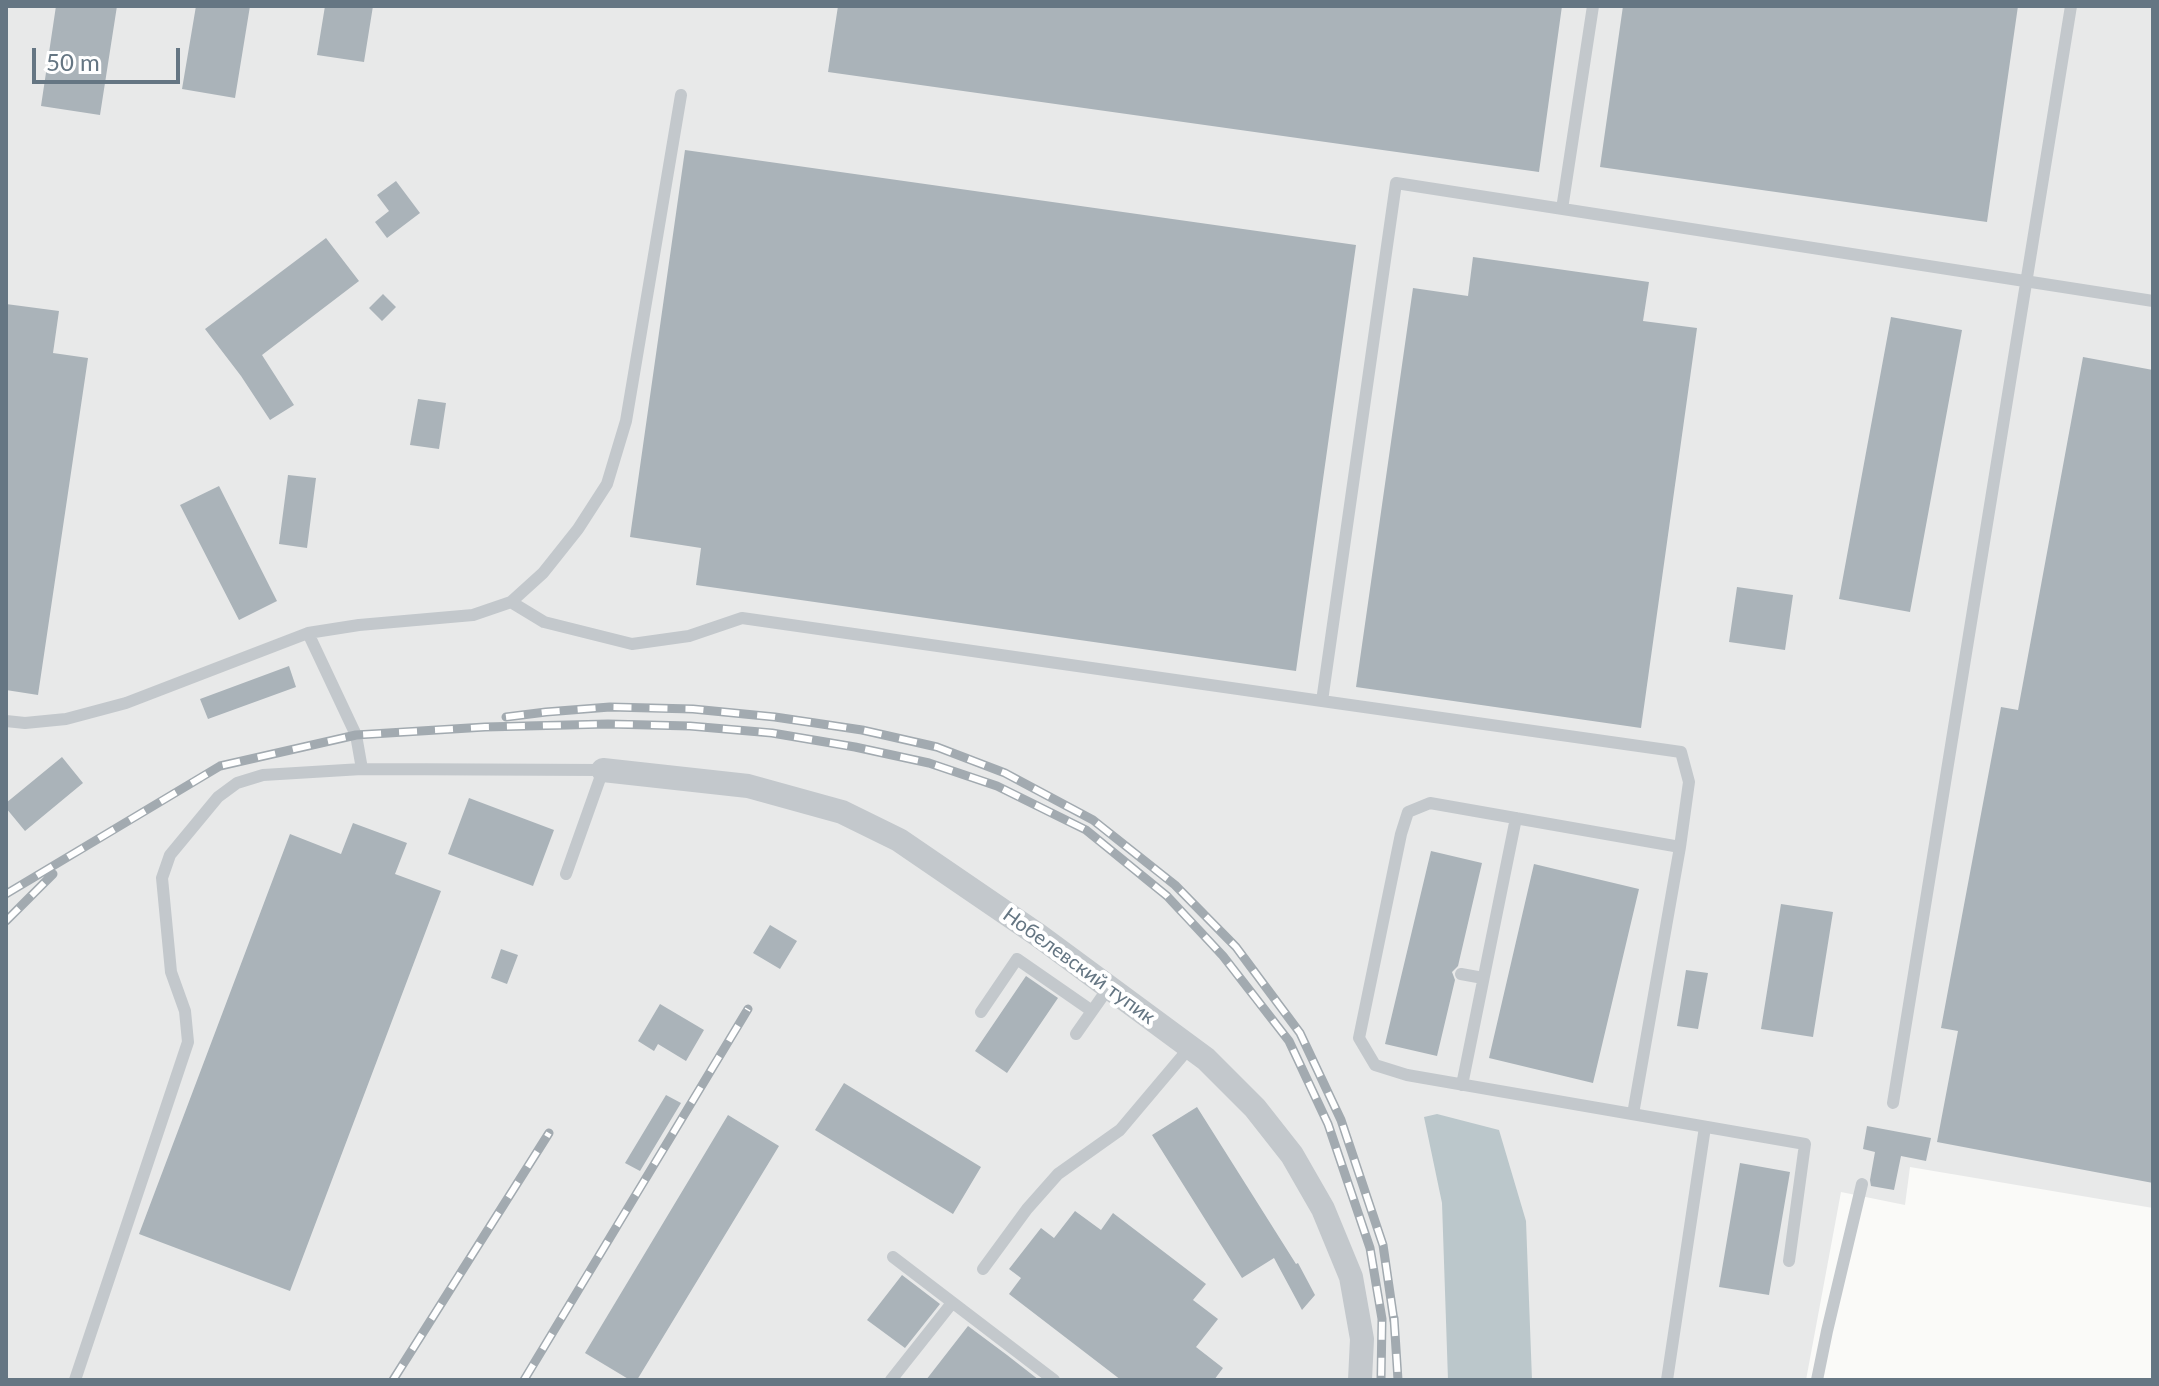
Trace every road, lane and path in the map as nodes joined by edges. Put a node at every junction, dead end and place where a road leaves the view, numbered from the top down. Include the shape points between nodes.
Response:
1 (1593, 6) edge
2 (2071, 6) edge
3 (681, 95) dead end
4 (1562, 209) junction
5 (2025, 281) junction
6 (2153, 301) edge
7 (511, 602) junction
8 (308, 633) junction
9 (1322, 701) junction
10 (6, 721) edge
11 (362, 769) junction
12 (603, 770) junction
13 (1516, 818) junction
14 (1680, 847) junction
15 (566, 874) dead end
16 (1461, 974) dead end
17 (1483, 978) junction
18 (1109, 987) junction
19 (1092, 1011) junction
20 (981, 1012) dead end
21 (1076, 1034) dead end
22 (1190, 1047) junction
23 (1462, 1085) junction
24 (1893, 1103) dead end
25 (1633, 1114) junction
26 (1705, 1127) junction
27 (1862, 1184) dead end
28 (893, 1257) dead end
29 (1789, 1261) dead end
30 (983, 1269) dead end
31 (952, 1303) junction
32 (75, 1380) edge
33 (891, 1380) edge
34 (1054, 1380) edge
35 (1360, 1380) edge
36 (1667, 1380) edge
37 (1817, 1380) edge

1 - 4 lane
2 - 5 lane
3 - 7 lane via 626,421 607,484 543,573
4 - 5 lane
4 - 9 lane via 1396,183
5 - 6 lane
5 - 24 lane
7 - 8 lane via 473,615
7 - 9 lane via 544,622 632,644 689,636 742,618
8 - 10 lane via 126,703 66,719
8 - 11 lane via 356,735
9 - 14 lane via 1681,752 1689,782
11 - 12 lane
11 - 32 lane via 263,775 237,783 218,797 170,855 162,878 171,972 185,1011 188,1042
12 - 15 lane
12 - 18 street, Нобелевский тупик via 748,786 842,812 899,840
13 - 14 lane
13 - 17 lane
13 - 23 lane via 1430,803 1408,812 1359,1038 1375,1065
14 - 25 lane
16 - 17 lane
17 - 23 lane
18 - 19 lane
18 - 22 street, Нобелевский тупик
19 - 20 lane via 1017,959
19 - 21 lane
22 - 30 lane via 1120,1130 1058,1174
22 - 35 street, Нобелевский тупик via 1255,1108 1292,1155 1323,1209 1351,1277 1362,1339
23 - 25 lane
25 - 26 lane
26 - 29 lane via 1805,1144
26 - 36 lane
27 - 37 lane
28 - 31 lane
31 - 33 lane
31 - 34 lane

